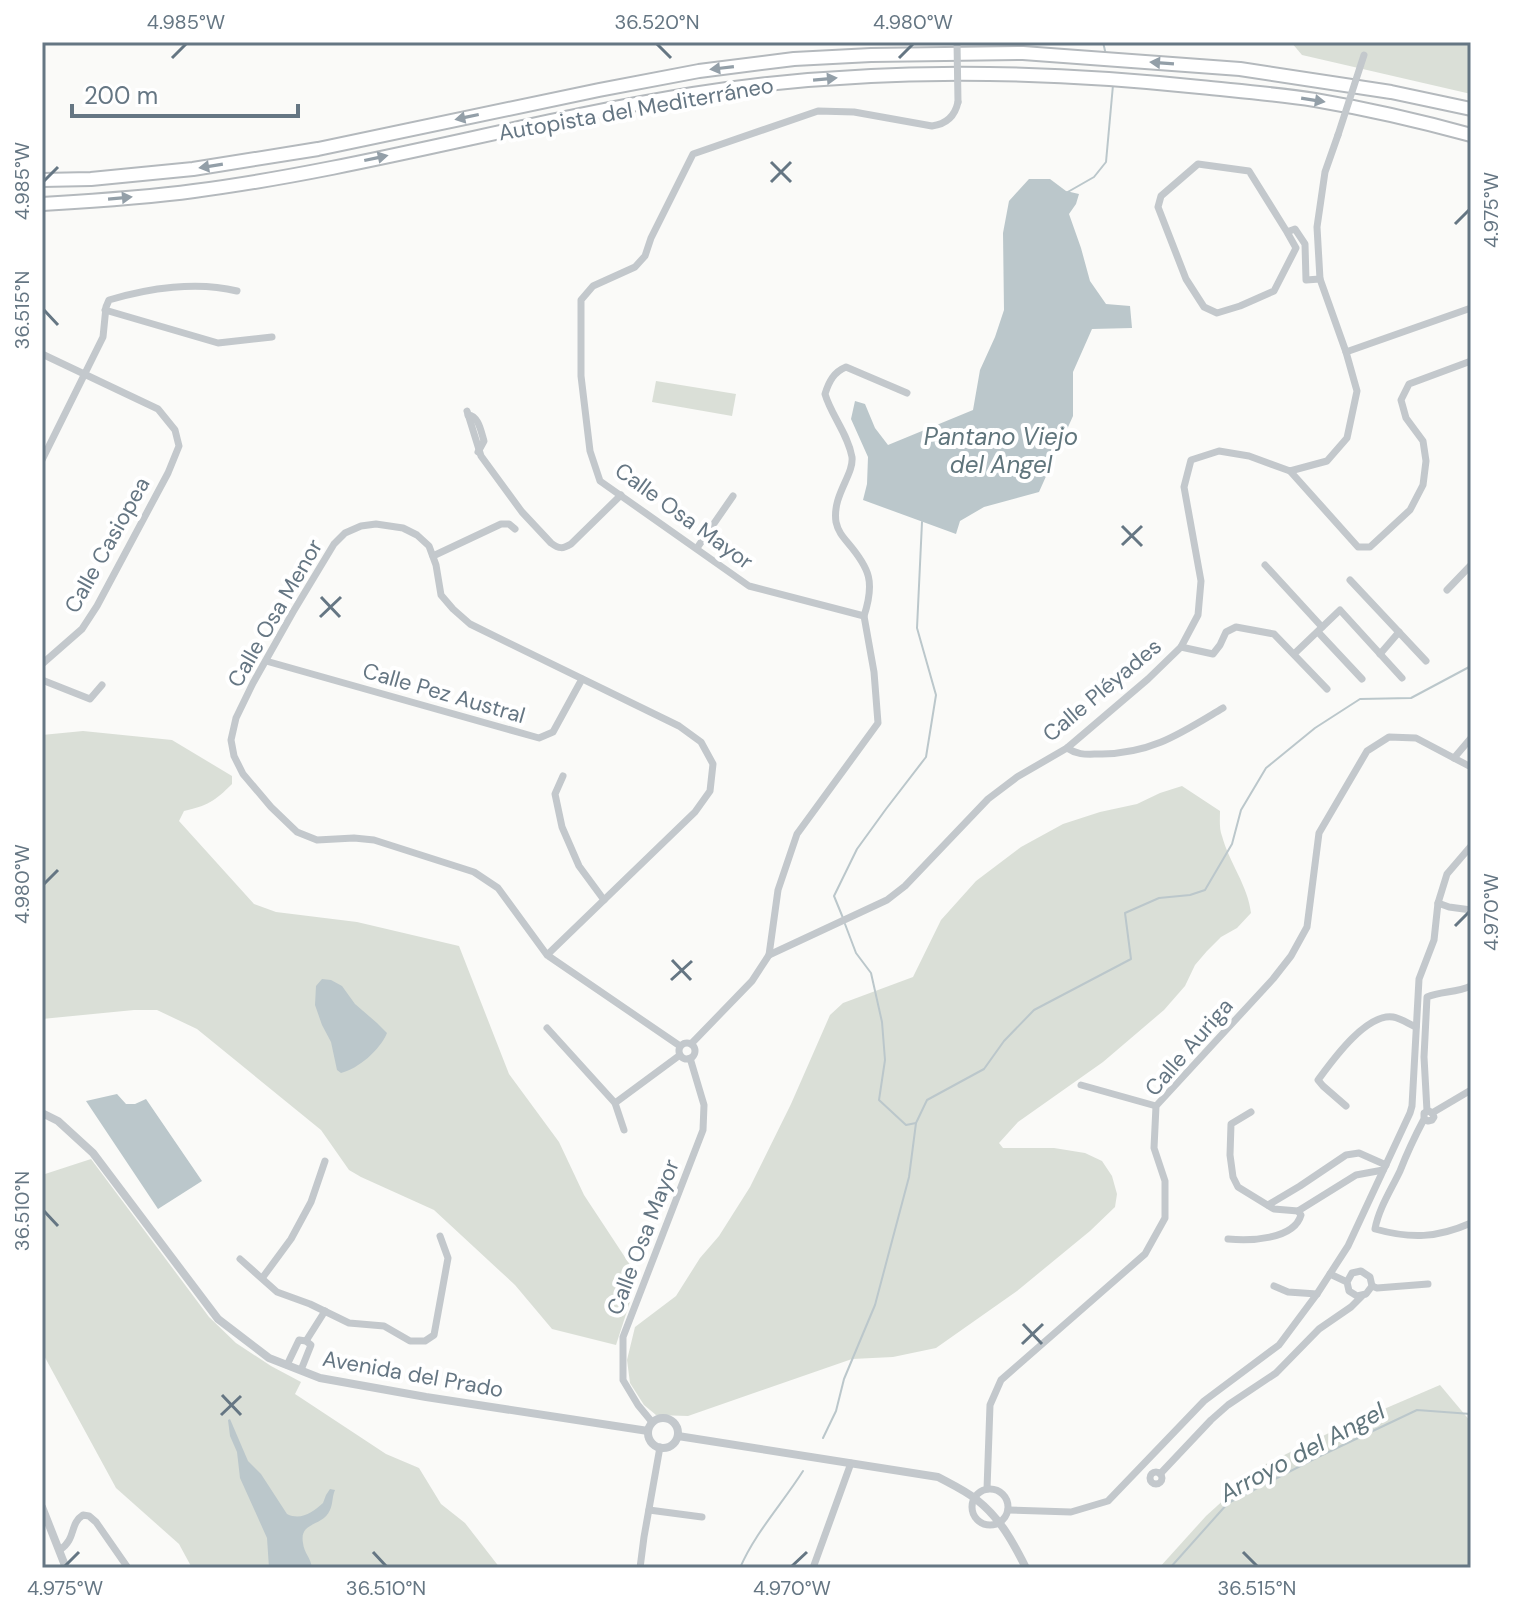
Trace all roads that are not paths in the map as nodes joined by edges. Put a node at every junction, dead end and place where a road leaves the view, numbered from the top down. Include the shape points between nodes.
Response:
1 (957, 42) edge
2 (1364, 55) dead end
3 (1471, 109) edge
4 (1471, 135) edge
5 (42, 180) edge
6 (42, 204) edge
7 (1287, 232) junction
8 (1320, 279) junction
9 (237, 291) dead end
10 (1471, 308) edge
11 (105, 310) junction
12 (272, 337) dead end
13 (1346, 352) junction
14 (42, 354) edge
15 (1471, 361) edge
16 (86, 374) junction
17 (907, 393) dead end
18 (468, 413) dead end
19 (42, 460) edge
20 (1290, 471) junction
21 (621, 495) junction
22 (733, 496) dead end
23 (515, 529) dead end
24 (697, 548) junction
25 (433, 556) junction
26 (1265, 565) dead end
27 (1471, 565) edge
28 (1350, 580) dead end
29 (1447, 590) dead end
30 (864, 616) junction
31 (1320, 629) junction
32 (1399, 632) junction
33 (1181, 647) junction
34 (1294, 654) junction
35 (1380, 654) junction
36 (266, 661) junction
37 (1426, 661) dead end
38 (42, 664) edge
39 (1402, 678) dead end
40 (582, 679) junction
41 (1362, 679) dead end
42 (42, 680) edge
43 (102, 685) dead end
44 (1327, 689) dead end
45 (1223, 708) dead end
46 (1471, 738) edge
47 (1067, 748) junction
48 (1454, 758) junction
49 (1471, 767) edge
50 (563, 776) dead end
51 (1471, 846) edge
52 (604, 900) junction
53 (1438, 903) junction
54 (1471, 910) edge
55 (547, 955) junction
56 (769, 955) junction
57 (1471, 986) edge
58 (1416, 1027) junction
59 (547, 1028) dead end
60 (691, 1044) junction
61 (680, 1051) junction
62 (690, 1058) junction
63 (1081, 1085) dead end
64 (1471, 1090) edge
65 (615, 1103) junction
66 (1156, 1106) junction
67 (1346, 1106) dead end
68 (1411, 1110) junction
69 (1251, 1112) dead end
70 (42, 1113) edge
71 (1426, 1114) junction
72 (624, 1130) dead end
73 (325, 1161) dead end
74 (1385, 1168) junction
75 (1268, 1205) junction
76 (1298, 1211) junction
77 (1471, 1223) edge
78 (440, 1236) dead end
79 (1228, 1239) dead end
80 (240, 1259) dead end
81 (1336, 1265) junction
82 (1352, 1273) junction
83 (1330, 1274) junction
84 (263, 1277) junction
85 (1347, 1282) junction
86 (1428, 1284) dead end
87 (1274, 1286) dead end
88 (1372, 1286) junction
89 (1317, 1294) junction
90 (1362, 1296) junction
91 (325, 1311) junction
92 (306, 1341) junction
93 (287, 1365) junction
94 (301, 1370) junction
95 (650, 1427) junction
96 (678, 1436) junction
97 (660, 1447) junction
98 (851, 1463) junction
99 (1160, 1474) dead end
100 (987, 1489) junction
101 (974, 1498) junction
102 (42, 1507) edge
103 (649, 1510) junction
104 (1008, 1510) junction
105 (702, 1517) dead end
106 (999, 1523) junction
107 (60, 1550) junction
108 (66, 1568) edge
109 (128, 1568) edge
110 (640, 1568) edge
111 (813, 1568) edge
112 (1026, 1568) edge

1 - 21 street, Calle Osa Mayor, bridge via 958,102 953,116 940,125 818,111 693,154 645,256 635,267 593,286 581,300 581,376 590,451 600,481
2 - 8 street, bridge via 1325,172 1317,227
3 -> 5 highway, Autopista del Mediterráneo via 1240,69 1023,53 871,55 699,71 318,149 193,169
6 -> 4 highway, Autopista del Mediterráneo via 193,191 694,94 870,76 1024,74 1131,80 1314,100
7 - 7 street via 1249,171 1198,164 1161,196 1158,207 1186,279 1204,307 1217,313 1274,291 1296,248
7 - 8 street via 1295,229 1305,244 1306,280
8 - 13 street
9 - 11 street via 218,286 129,294 109,300
10 - 13 street
11 - 12 street via 218,343
11 - 16 street via 103,337
13 - 20 street via 1357,391 1347,438 1327,461
14 - 16 street
15 - 20 street via 1409,384 1401,400 1406,418 1423,441 1423,485 1410,510 1370,547 1358,547
16 - 19 street
16 - 38 street, Calle Casiopea via 158,409 175,430 179,446 97,606 82,629
17 - 30 street via 846,367 832,377 825,394 852,459 837,498 836,518 840,533 869,573
18 - 21 street via 478,452 522,512 557,547 571,544
20 - 33 street, Calle Pléyades via 1219,451 1191,460 1184,487 1201,581 1198,615
21 - 24 street, Calle Osa Mayor
22 - 24 street
23 - 25 street via 501,524
24 - 30 street, Calle Osa Mayor via 749,586
25 - 36 street, Calle Osa Menor via 429,546 403,528 376,524 345,533
25 - 40 street via 441,595 470,624
26 - 31 street
27 - 29 street
28 - 32 street
30 - 56 street via 878,723 797,834 778,890
31 - 34 street
31 - 35 street via 1340,610
31 - 41 street
32 - 35 street
32 - 37 street
33 - 34 street via 1213,654 1226,632 1236,627 1274,634
33 - 47 street, Calle Pléyades
34 - 44 street
35 - 39 street
36 - 40 street, Calle Pez Austral via 539,738 553,732
36 - 55 street, Calle Osa Menor via 236,718 231,740 243,774 271,807 297,832 317,840 374,840 474,872 498,888
40 - 52 street via 679,726 701,742 713,764 710,791 695,812
42 - 43 street via 90,699
45 - 47 street via 1166,741 1136,751 1076,754
46 - 48 street
47 - 56 street, Calle Pléyades via 988,799 887,900
48 - 49 street, Calle Auriga
48 - 66 street, Calle Auriga via 1416,738 1389,737 1367,751 1319,833 1307,927 1291,956
50 - 52 street via 555,794 562,827 579,866
51 - 53 street via 1447,874
52 - 55 street
53 - 54 street
53 - 58 street via 1434,940 1419,979
55 - 61 street, Calle Osa Menor
56 - 60 street via 752,981
57 - 71 street via 1427,997
58 - 67 street via 1394,1017 1379,1018 1347,1045 1318,1080
58 - 68 street
59 - 65 street
60 - 61 street via 685,1043
60 - 62 street via 695,1053
61 - 62 street
61 - 65 street
62 - 95 street, Calle Osa Mayor via 704,1105 703,1130 623,1337 623,1380
63 - 66 street
64 - 71 street
65 - 72 street
66 - 100 street, Calle Auriga via 1154,1148 1165,1181 1165,1218 1145,1254 1001,1380 990,1405
68 - 71 street
68 - 74 street
69 - 75 street via 1231,1124 1233,1177 1238,1187
70 - 93 street, Avenida del Prado via 93,1153 218,1319 269,1358
71 - 77 street via 1375,1229 1426,1236
73 - 84 street via 311,1202
74 - 75 street via 1359,1153 1346,1155
74 - 76 street via 1356,1175
74 - 81 street
75 - 76 street
76 - 79 street via 1301,1219 1283,1232 1262,1240
78 - 91 street via 448,1258 434,1335 425,1341 410,1341 384,1326 349,1323
80 - 84 street
81 - 82 street
81 - 83 street
82 - 85 street
82 - 88 street via 1366,1273
83 - 85 street
83 - 89 street
84 - 91 street via 277,1292
85 - 90 street via 1352,1295
86 - 88 street
87 - 89 street
88 - 90 street
89 - 104 street via 1279,1345 1204,1401 1108,1501 1071,1512
90 - 99 street via 1319,1329 1276,1373 1228,1405
91 - 92 street
92 - 93 street via 299,1340
92 - 94 street via 311,1345
93 - 94 street, Avenida del Prado
94 - 95 street, Avenida del Prado via 426,1397
95 - 96 street via 664,1418
95 - 97 street via 649,1439
96 - 97 street via 671,1445
96 - 98 street
97 - 103 street
98 - 101 street via 938,1477
98 - 111 street
100 - 101 street
100 - 104 street via 1003,1494
101 - 106 street
101 - 106 street via 978,1520
102 - 107 street
103 - 105 street
103 - 110 street
104 - 106 street
106 - 112 street
107 - 108 street
107 - 109 street via 78,1519 89,1516

